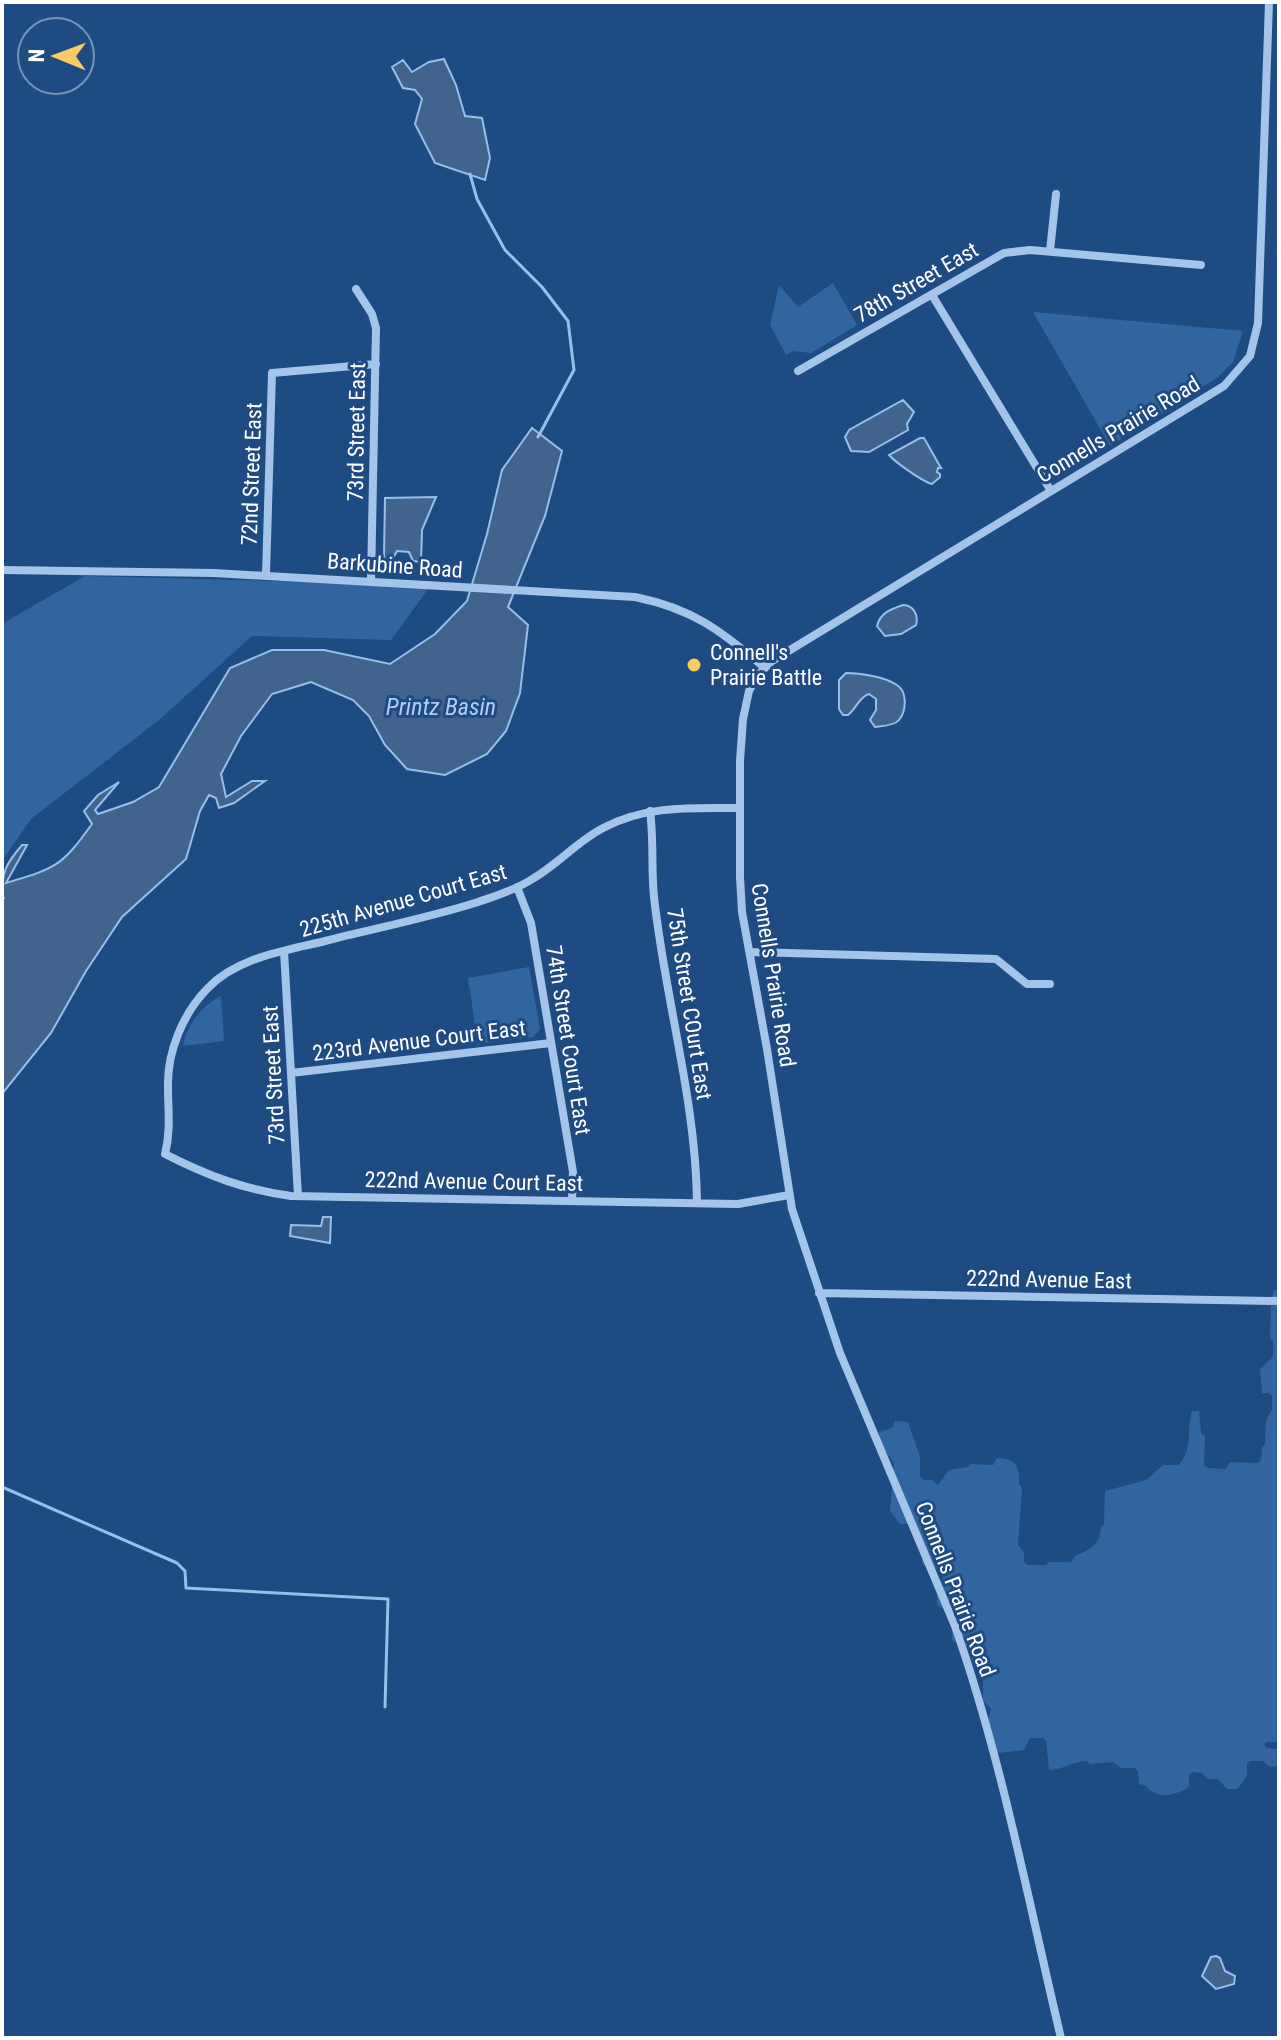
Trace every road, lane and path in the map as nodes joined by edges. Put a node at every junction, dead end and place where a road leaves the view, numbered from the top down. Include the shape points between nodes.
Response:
1 (1269, 2) edge
2 (1056, 194) dead end
3 (1050, 251) junction
4 (1201, 265) dead end
5 (356, 289) dead end
6 (932, 295) junction
7 (376, 364) junction
8 (798, 371) dead end
9 (1051, 491) junction
10 (2, 570) edge
11 (266, 575) junction
12 (371, 581) junction
13 (765, 668) junction
14 (740, 808) junction
15 (650, 811) junction
16 (517, 887) junction
17 (284, 951) junction
18 (750, 952) junction
19 (1050, 984) dead end
20 (551, 1043) junction
21 (291, 1073) junction
22 (165, 1154) joint
23 (789, 1195) junction
24 (298, 1196) junction
25 (572, 1201) junction
26 (697, 1203) junction
27 (819, 1293) junction
28 (1279, 1301) edge
29 (1061, 2038) edge

1 - 9 street, Connells Prairie Road via 1258,323 1250,356 1224,386
2 - 3 street
3 - 4 street, 78th Street East
3 - 6 street, 78th Street East via 1004,253
5 - 7 street, 73rd Street East via 376,328
6 - 8 street, 78th Street East
6 - 9 street
7 - 11 street, 72nd Street East via 272,373
7 - 12 street, 73rd Street East
9 - 13 street, Connells Prairie Road
10 - 11 street, Barkubine Road
11 - 12 street, Barkubine Road
12 - 13 street, Barkubine Road via 667,603 699,617
13 - 14 street, Connells Prairie Road via 749,691 743,719
14 - 15 street, 225th Avenue Court East
14 - 18 street, Connells Prairie Road via 742,912
15 - 16 street, 225th Avenue Court East via 605,827
15 - 26 street, 75th Street COurt East via 654,895 695,1150
16 - 17 street, 225th Avenue Court East via 458,908
16 - 20 street, 74th Street Court East via 531,923
17 - 21 street, 73rd Street East
17 - 22 street, 225th Avenue Court East via 240,965 207,988 190,1010 168,1073
18 - 19 street via 996,959 1027,984
18 - 23 street, Connells Prairie Road
20 - 21 street, 223rd Avenue Court East
20 - 25 street, 74th Street Court East via 573,1172
21 - 24 street, 73rd Street East
22 - 24 street, 222nd Avenue Court East via 211,1177
23 - 26 street, 222nd Avenue Court East via 738,1204
23 - 27 street, Connells Prairie Road
24 - 25 street, 222nd Avenue Court East
25 - 26 street, 222nd Avenue Court East
27 - 28 street, 222nd Avenue East
27 - 29 street, Connells Prairie Road via 970,1667

